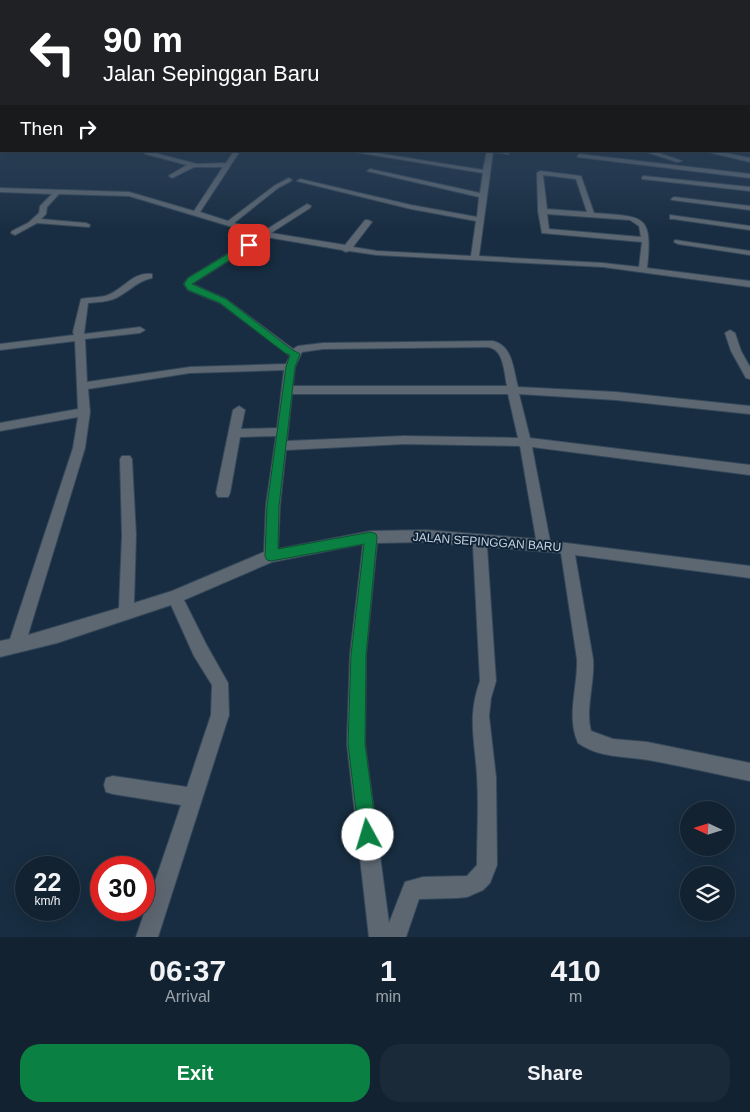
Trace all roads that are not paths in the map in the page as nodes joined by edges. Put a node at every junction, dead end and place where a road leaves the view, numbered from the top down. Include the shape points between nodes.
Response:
1 (236, 152) edge
2 (357, 152) edge
3 (490, 152) edge
4 (500, 152) edge
5 (649, 152) edge
6 (711, 152) edge
7 (147, 153) dead end
8 (507, 153) dead end
9 (579, 156) dead end
10 (750, 160) edge
11 (193, 165) junction
12 (229, 165) junction
13 (370, 171) dead end
14 (710, 171) junction
15 (486, 172) junction
16 (172, 176) dead end
17 (750, 176) edge
18 (644, 178) dead end
19 (289, 180) dead end
20 (300, 181) dead end
21 (750, 189) edge
22 (0, 190) edge
23 (58, 191) junction
24 (484, 196) junction
25 (674, 199) dead end
26 (307, 206) dead end
27 (750, 208) edge
28 (542, 211) junction
29 (195, 214) junction
30 (591, 215) junction
31 (673, 217) dead end
32 (480, 220) junction
33 (34, 222) junction
34 (368, 222) dead end
35 (228, 224) junction
36 (86, 225) dead end
37 (750, 228) edge
38 (15, 233) dead end
39 (265, 234) junction
40 (645, 240) junction
41 (678, 242) dead end
42 (346, 250) junction
43 (750, 252) edge
44 (475, 259) junction
45 (643, 270) junction
46 (150, 276) dead end
47 (750, 284) edge
48 (140, 330) dead end
49 (730, 333) dead end
50 (80, 337) junction
51 (0, 347) edge
52 (295, 354) junction
53 (290, 367) junction
54 (750, 376) edge
55 (82, 386) junction
56 (287, 390) junction
57 (512, 390) junction
58 (239, 410) dead end
59 (750, 410) edge
60 (84, 412) junction
61 (0, 427) edge
62 (282, 432) junction
63 (236, 433) junction
64 (525, 442) junction
65 (280, 446) junction
66 (126, 459) dead end
67 (750, 470) edge
68 (223, 493) dead end
69 (371, 537) junction
70 (480, 540) junction
71 (544, 546) junction
72 (567, 548) junction
73 (271, 556) junction
74 (750, 572) edge
75 (175, 597) junction
76 (126, 613) junction
77 (16, 646) junction
78 (0, 649) edge
79 (750, 772) edge
80 (113, 785) dead end
81 (194, 798) junction
82 (147, 937) edge
83 (380, 937) edge
84 (395, 937) edge

1 - 12 street
2 - 15 street
3 - 15 street
4 - 8 street
5 - 14 street
6 - 10 street
7 - 11 street
9 - 14 street
11 - 12 street
11 - 16 street
12 - 29 street
13 - 24 street
14 - 17 street
15 - 24 street
18 - 21 street
19 - 35 street
20 - 32 street
22 - 23 street
23 - 29 street via 129,194
23 - 33 street
24 - 32 street
25 - 27 street
26 - 39 street
28 - 30 street
28 - 30 street via 540,173 579,177
28 - 40 street via 544,229 548,232
29 - 35 street
30 - 40 street via 640,221 646,232
31 - 37 street
32 - 44 street
33 - 36 street
33 - 38 street
34 - 42 street
35 - 39 street
39 - 42 street
39 - 52 street via 188,284 223,301
40 - 45 street
41 - 43 street
42 - 44 street
44 - 45 street
45 - 47 street
46 - 50 street via 137,278 108,298 84,301 78,332
48 - 50 street
49 - 54 street
50 - 51 street
50 - 55 street
52 - 53 street
52 - 57 street via 298,349 323,346 496,344 504,352
53 - 55 street via 190,370
53 - 56 street
55 - 60 street
56 - 57 street
56 - 62 street
57 - 59 street via 616,396
57 - 64 street
58 - 63 street
60 - 61 street
60 - 77 street via 79,448
62 - 63 street
62 - 65 street
63 - 68 street
64 - 65 street via 404,440
64 - 67 street
64 - 71 street
65 - 73 street
66 - 76 street via 129,535
69 - 70 street, JALAN SEPINGGAN BARU via 426,536
69 - 73 street, JALAN SEPINGGAN BARU
69 - 83 street via 358,655 356,744
70 - 71 street, JALAN SEPINGGAN BARU
70 - 84 street via 488,681 480,716 486,777 487,865 478,882 466,888 412,889
71 - 72 street, JALAN SEPINGGAN BARU
72 - 74 street, JALAN SEPINGGAN BARU
72 - 79 street via 585,659 580,722 584,737 613,748 647,751
73 - 75 street, JALAN SEPINGGAN BARU
75 - 76 street, JALAN SEPINGGAN BARU
75 - 81 street via 220,683 220,716
76 - 77 street, JALAN SEPINGGAN BARU
77 - 78 street, JALAN SEPINGGAN BARU
80 - 81 street
81 - 82 street

